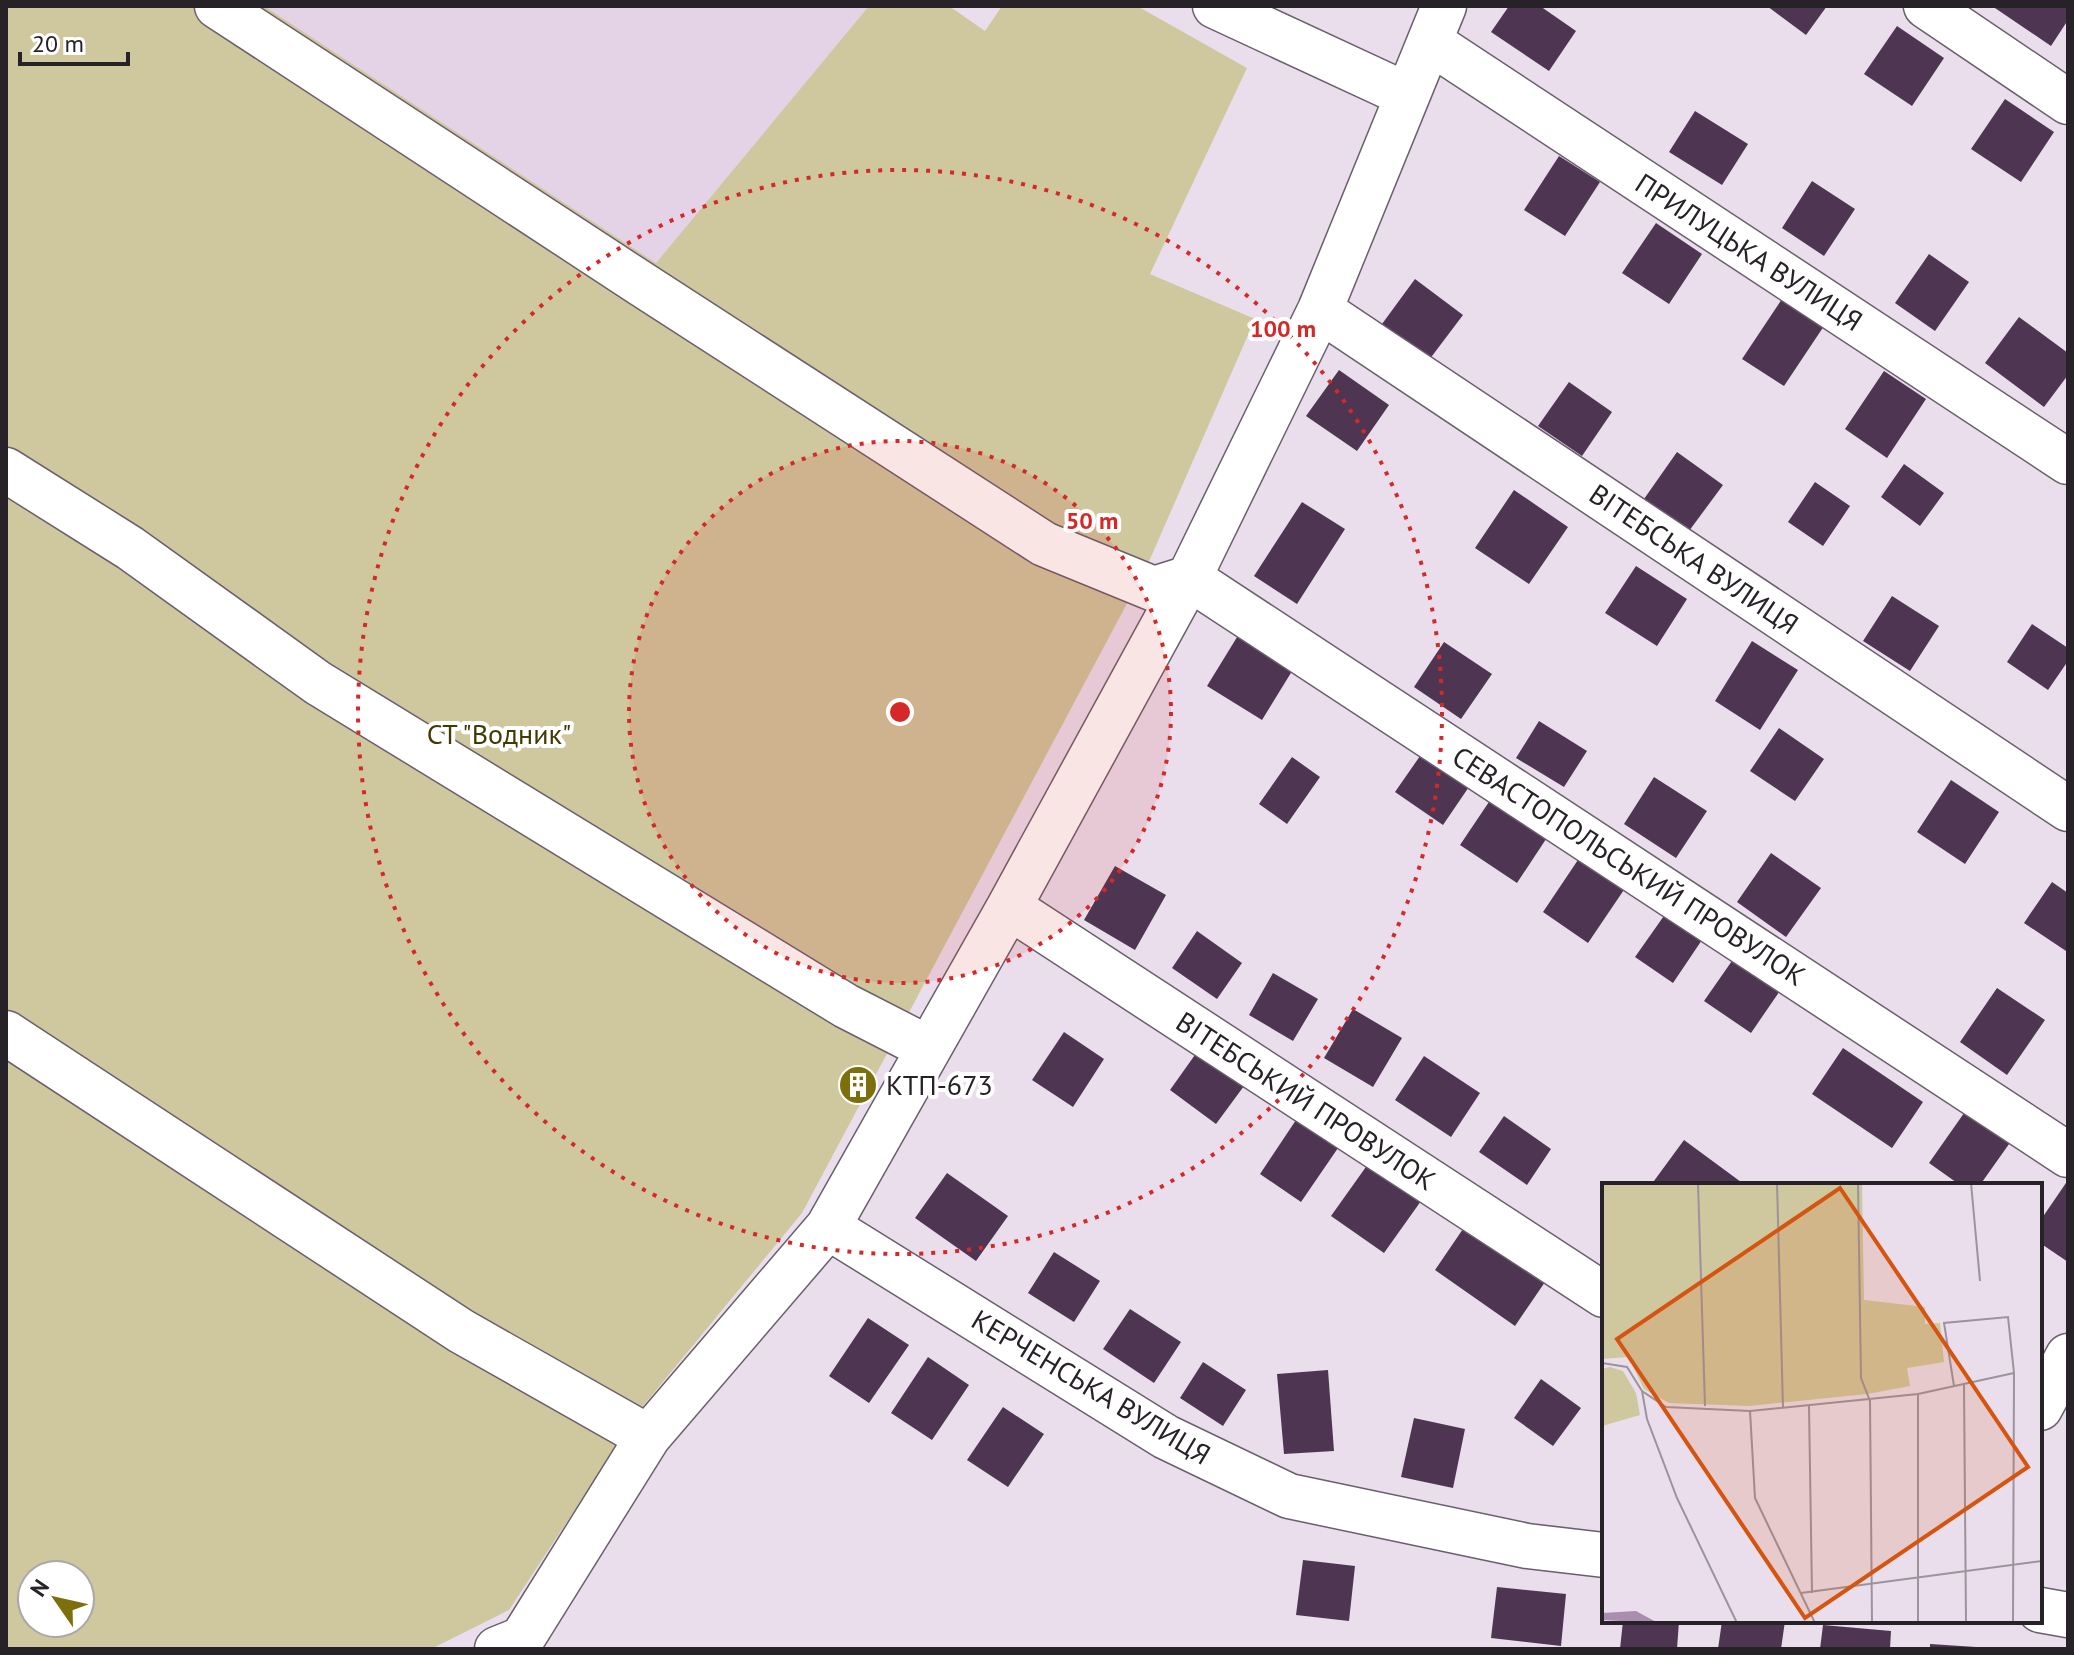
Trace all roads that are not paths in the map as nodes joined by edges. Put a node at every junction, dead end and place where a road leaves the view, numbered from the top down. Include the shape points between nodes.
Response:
1 (217, 6) edge
2 (1215, 6) edge
3 (1926, 6) edge
4 (1437, 24) edge
5 (1407, 95) junction
6 (2068, 102) edge
7 (1320, 310) junction
8 (2068, 462) edge
9 (6, 470) edge
10 (1189, 578) junction
11 (2068, 809) edge
12 (1009, 907) junction
13 (6, 1033) edge
14 (928, 1048) junction
15 (2068, 1155) edge
16 (828, 1227) junction
17 (1602, 1294) edge
18 (2068, 1356) edge
19 (2042, 1404) edge
20 (648, 1437) junction
21 (1602, 1555) edge
22 (2042, 1610) edge
23 (2068, 1615) edge
24 (514, 1646) edge

1 - 10 street via 1044,544 1154,589
2 - 5 street
3 - 6 street
4 - 5 street
4 - 8 street, ПРИЛУЦЬКА ВУЛИЦЯ
5 - 7 street
7 - 10 street
7 - 11 street, ВІТЕБСЬКА ВУЛИЦЯ
9 - 14 street via 130,548 318,683 846,1006
10 - 12 street
10 - 15 street, СЕВАСТОПОЛЬСЬКИЙ ПРОВУЛОК
12 - 14 street
12 - 17 street, ВІТЕБСЬКИЙ ПРОВУЛОК
13 - 20 street via 461,1331
14 - 16 street
16 - 20 street
16 - 21 street, КЕРЧЕНСЬКА ВУЛИЦЯ via 1166,1437 1289,1496 1527,1546
18 - 19 street
20 - 24 street
22 - 23 street

